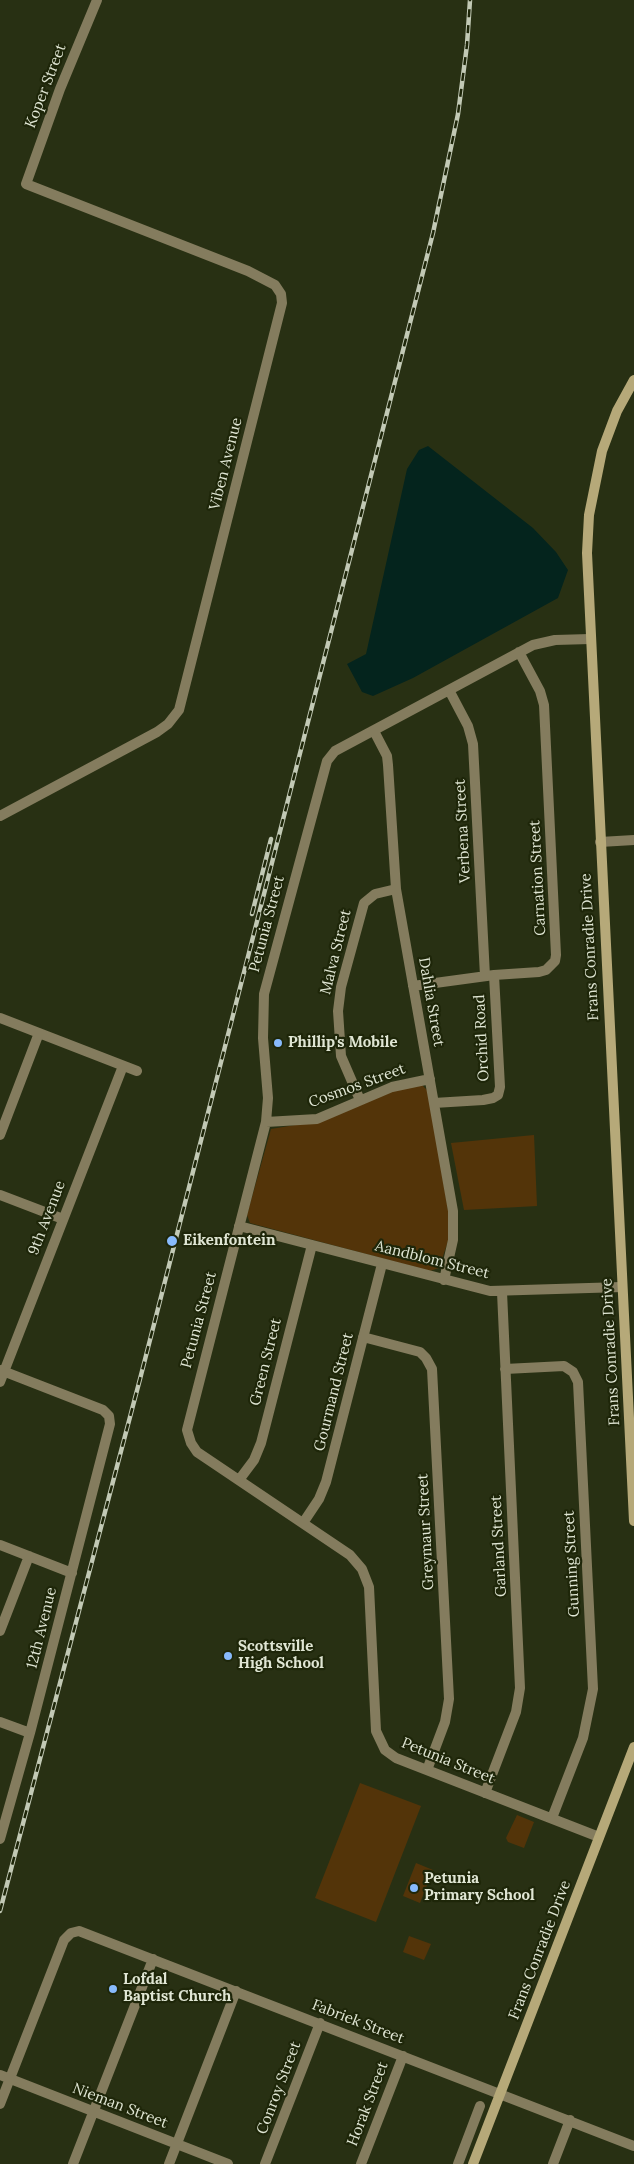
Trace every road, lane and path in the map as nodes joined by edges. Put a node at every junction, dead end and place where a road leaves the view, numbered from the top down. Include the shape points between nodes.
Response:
1 (97, 0) edge
2 (26, 184) joint
3 (634, 380) edge
4 (590, 639) junction
5 (519, 652) junction
6 (448, 690) junction
7 (374, 731) junction
8 (0, 816) edge
9 (634, 840) edge
10 (600, 842) junction
11 (396, 889) junction
12 (490, 976) junction
13 (413, 986) junction
14 (0, 1018) edge
15 (39, 1033) junction
16 (123, 1066) junction
17 (137, 1071) dead end
18 (430, 1080) junction
19 (360, 1100) junction
20 (434, 1103) junction
21 (266, 1122) junction
22 (0, 1135) edge
23 (0, 1195) edge
24 (63, 1220) junction
25 (239, 1226) junction
26 (312, 1245) junction
27 (382, 1264) junction
28 (444, 1280) junction
29 (622, 1287) junction
30 (502, 1292) junction
31 (363, 1337) junction
32 (505, 1369) junction
33 (2, 1371) edge
34 (0, 1382) edge
35 (239, 1480) junction
36 (634, 1521) edge
37 (303, 1523) junction
38 (0, 1545) edge
39 (29, 1556) junction
40 (72, 1573) junction
41 (0, 1631) edge
42 (0, 1722) edge
43 (30, 1733) junction
44 (634, 1747) edge
45 (427, 1770) junction
46 (485, 1793) junction
47 (552, 1818) junction
48 (600, 1837) junction
49 (0, 1839) edge
50 (153, 1959) junction
51 (236, 1991) junction
52 (320, 2023) junction
53 (403, 2056) junction
54 (5, 2077) edge
55 (500, 2093) junction
56 (0, 2104) edge
57 (480, 2106) dead end
58 (94, 2112) junction
59 (570, 2120) junction
60 (177, 2144) junction
61 (634, 2146) edge
62 (73, 2164) edge
63 (169, 2164) edge
64 (228, 2164) edge
65 (265, 2164) edge
66 (361, 2164) edge
67 (458, 2164) edge
68 (473, 2164) edge
69 (553, 2164) edge

1 - 2 street, Koper Street
2 - 8 street, Viben Avenue via 248,272 277,287 282,303 179,710 157,732
3 - 4 street, Frans Conradie Drive via 602,451 593,491 587,553
4 - 5 street, Petunia Street via 541,642
4 - 10 street, Frans Conradie Drive
5 - 6 street, Petunia Street
5 - 12 street, Carnation Street via 544,705 556,955 546,970
6 - 7 street, Petunia Street
6 - 12 street, Verbena Street via 474,744
7 - 11 street, Dahlia Street via 387,756
7 - 21 street, Petunia Street via 335,751 322,776 264,994
9 - 10 street
10 - 29 street, Frans Conradie Drive
11 - 13 street, Dahlia Street
11 - 19 street, Malva Street via 376,894 364,902 340,987 341,1056
12 - 13 street, Carnation Street
12 - 20 street, Orchid Road via 500,1087 498,1095 488,1099
13 - 18 street, Dahlia Street
14 - 15 street
15 - 16 street
15 - 22 street
16 - 17 street
16 - 24 street, 9th Avenue
18 - 19 street, Cosmos Street via 392,1087
18 - 20 street, Dahlia Street
19 - 21 street, Cosmos Street via 317,1119
20 - 28 street, Dahlia Street via 454,1227
21 - 25 street, Petunia Street
23 - 24 street
24 - 33 street, 9th Avenue
25 - 26 street, Aandblom Street
25 - 35 street, Petunia Street via 187,1430 197,1452
26 - 27 street, Aandblom Street
26 - 35 street, Green Street via 261,1443 254,1460
27 - 28 street, Aandblom Street
27 - 31 street, Gourmand Street
28 - 30 street, Aandblom Street
29 - 30 street, Aandblom Street
29 - 36 street, Frans Conradie Drive
30 - 32 street, Garland Street
31 - 37 street, Gourmand Street via 326,1482
31 - 45 street, Greymaur Street via 420,1352 432,1369 449,1699
32 - 46 street, Garland Street via 520,1694
32 - 47 street, Gunning Street via 564,1366 573,1372 578,1382 593,1689 583,1738
33 - 34 street, 9th Avenue
33 - 40 street, 12th Avenue via 103,1410 108,1416 110,1424
35 - 37 street, Petunia Street
37 - 45 street, Petunia Street via 350,1554 362,1569 369,1587 377,1736 390,1755
38 - 39 street
39 - 40 street
39 - 41 street
40 - 43 street, 12th Avenue
42 - 43 street
43 - 49 street, 12th Avenue
44 - 48 street, Frans Conradie Drive
45 - 46 street, Petunia Street
46 - 47 street, Petunia Street
47 - 48 street, Petunia Street
48 - 55 street, Frans Conradie Drive
50 - 51 street, Fabriek Street
50 - 54 street, Fabriek Street via 83,1932 71,1933 64,1940
50 - 58 street
51 - 52 street, Fabriek Street
51 - 60 street
52 - 53 street, Fabriek Street
52 - 65 street, Conroy Street
53 - 55 street, Fabriek Street
53 - 66 street, Horak Street
54 - 56 street
54 - 58 street, Nieman Street
55 - 59 street, Fabriek Street
55 - 68 street, Frans Conradie Drive
57 - 67 street
58 - 60 street, Nieman Street
58 - 62 street
59 - 61 street, Fabriek Street
59 - 69 street
60 - 63 street
60 - 64 street, Nieman Street

